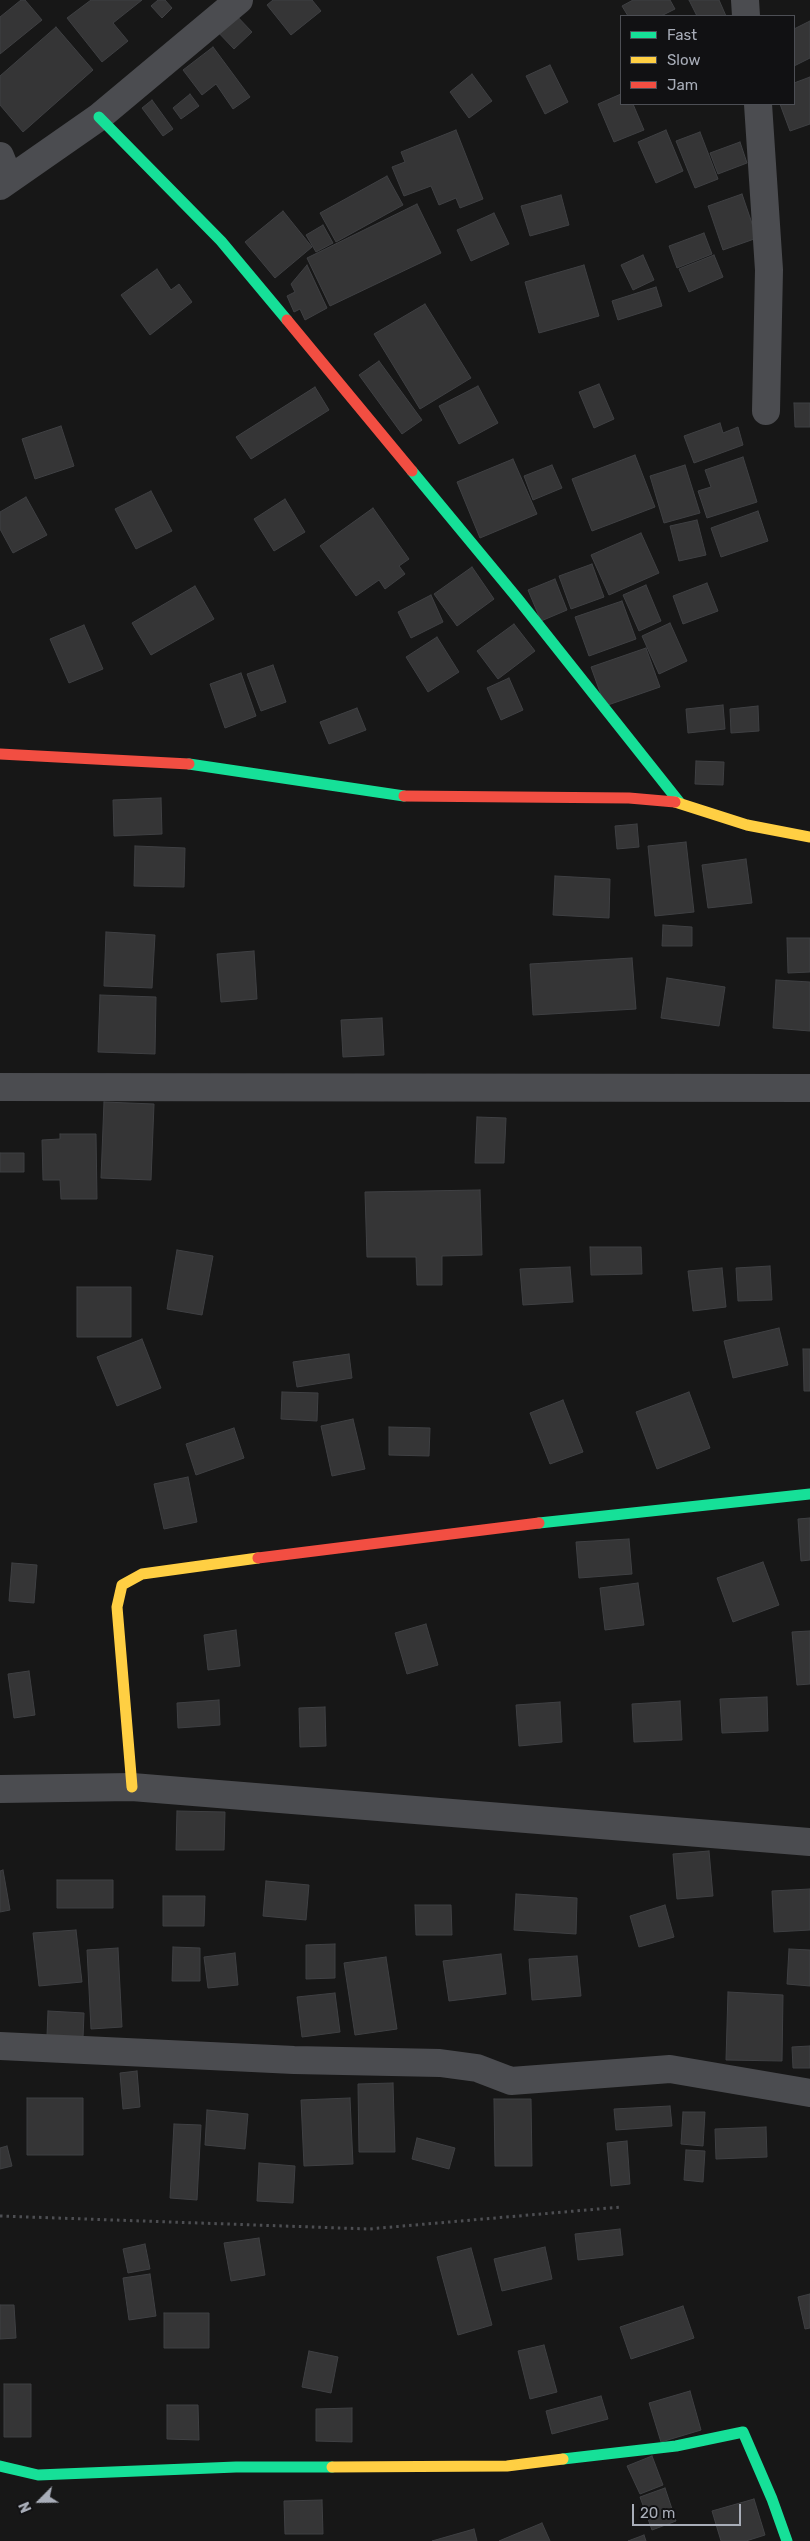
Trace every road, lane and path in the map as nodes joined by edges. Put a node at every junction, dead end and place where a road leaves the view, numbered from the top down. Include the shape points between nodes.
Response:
1 (239, 0) edge
2 (745, 0) edge
3 (746, 15) edge
4 (758, 105) edge
5 (99, 117) junction
6 (3, 173) edge
7 (766, 411) dead end
8 (0, 754) edge
9 (680, 803) junction
10 (810, 837) edge
11 (0, 1087) edge
12 (810, 1088) edge
13 (810, 1494) edge
14 (132, 1787) junction
15 (0, 1789) edge
16 (810, 1842) edge
17 (0, 2046) edge
18 (810, 2093) edge
19 (622, 2206) dead end
20 (0, 2216) edge
21 (0, 2466) edge
22 (787, 2541) edge

1 - 5 street
2 - 3 street
4 - 7 street via 769,270
5 - 6 street
5 - 9 street via 221,241 518,599
8 - 9 street via 189,764 406,796 567,795
9 - 10 street via 747,825
11 - 12 street
13 - 14 street via 440,1534 142,1574 122,1585 117,1607
14 - 15 street
14 - 16 street
17 - 18 street via 294,2060 440,2063 477,2068 511,2081 670,2069
19 - 20 path via 369,2229
21 - 22 street via 38,2475 236,2467 507,2466 676,2446 743,2432

